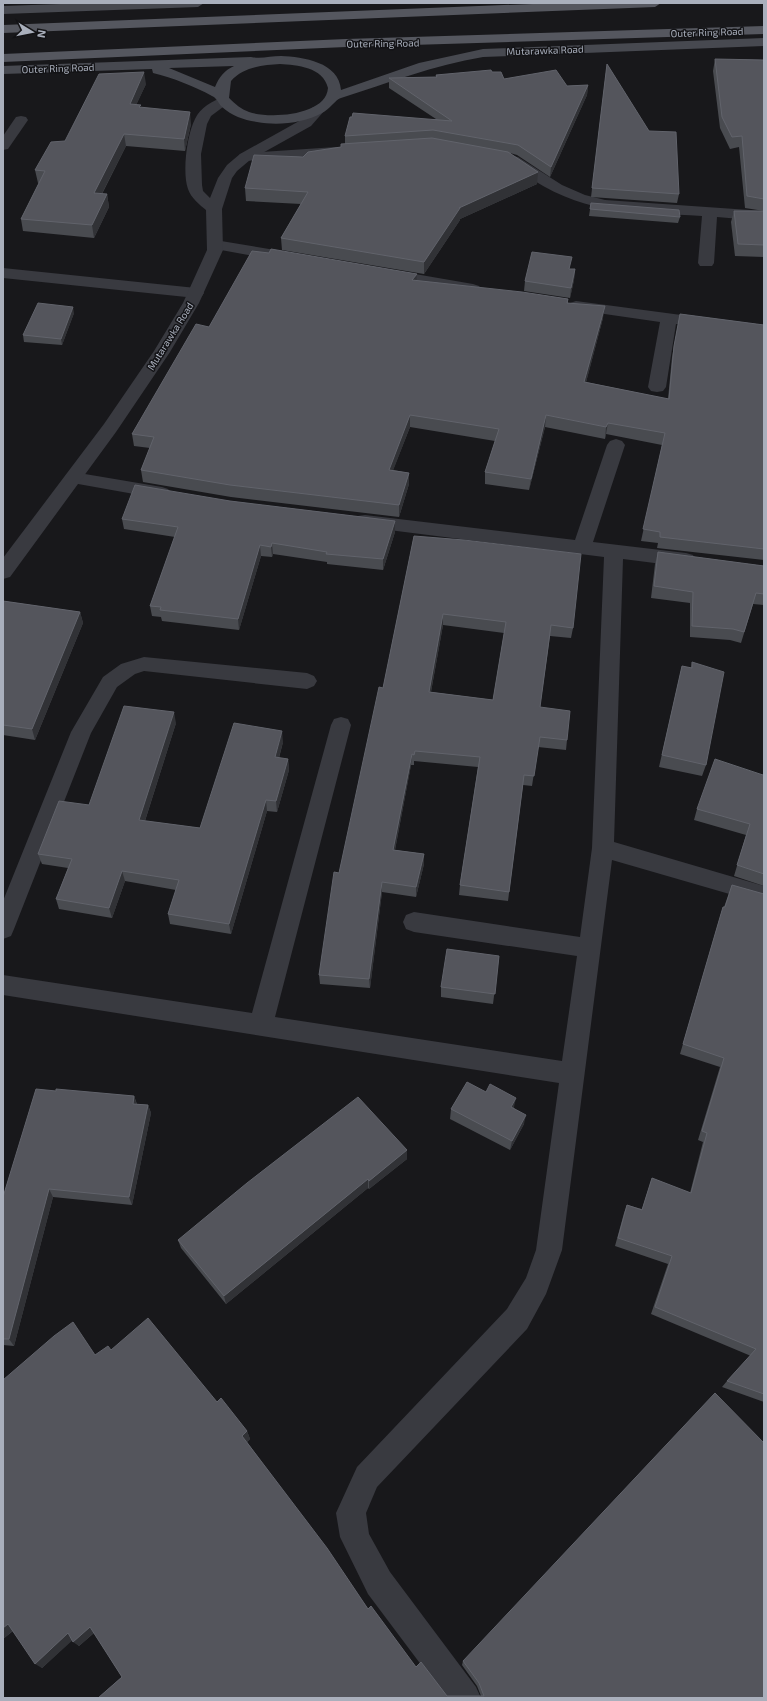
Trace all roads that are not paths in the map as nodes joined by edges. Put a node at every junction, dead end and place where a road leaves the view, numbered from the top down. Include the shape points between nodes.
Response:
1 (198, 3) edge
2 (655, 3) edge
3 (3, 10) edge
4 (3, 29) edge
5 (758, 30) edge
6 (764, 42) edge
7 (3, 58) edge
8 (280, 60) junction
9 (113, 66) junction
10 (3, 70) edge
11 (333, 95) junction
12 (222, 98) junction
13 (318, 110) junction
14 (21, 120) dead end
15 (3, 146) edge
16 (346, 151) edge
17 (245, 157) junction
18 (497, 157) edge
19 (214, 208) junction
20 (710, 212) junction
21 (764, 216) edge
22 (216, 245) junction
23 (294, 258) edge
24 (706, 262) dead end
25 (372, 271) edge
26 (4, 275) edge
27 (487, 291) edge
28 (196, 293) junction
29 (564, 304) edge
30 (669, 319) junction
31 (764, 331) edge
32 (657, 387) dead end
33 (616, 445) dead end
34 (73, 478) junction
35 (175, 495) edge
36 (348, 519) edge
37 (582, 548) junction
38 (614, 552) junction
39 (701, 562) edge
40 (3, 572) edge
41 (307, 681) dead end
42 (341, 725) dead end
43 (603, 848) junction
44 (764, 895) edge
45 (414, 922) dead end
46 (3, 929) edge
47 (589, 948) junction
48 (3, 985) edge
49 (261, 1026) junction
50 (572, 1074) junction
51 (465, 1698) edge

1 - 3 main road
2 - 4 main road
5 - 7 main road, Outer Ring Road
6 - 11 main road, Mutarawka Road via 483,53 449,58 382,79 355,91
8 - 9 main road, Outer Ring Road
8 - 11 main road, Outer Ring Road via 307,63 323,71 333,80
8 - 12 main road, Outer Ring Road via 260,61 230,74 222,84
9 - 10 main road, Outer Ring Road
9 - 12 main road via 178,74
11 - 13 main road
12 - 13 main road via 232,108 258,118 290,118
12 - 19 street via 202,117 198,127 195,153 195,187 201,198
13 - 17 street, Mutarawka Road via 306,123
14 - 15 street
16 - 17 street
17 - 19 street, Mutarawka Road via 232,168
18 - 20 street via 512,159 559,191 587,202
19 - 22 street, Mutarawka Road
20 - 21 street
20 - 24 street
22 - 23 street
22 - 28 street, Mutarawka Road
25 - 27 street
26 - 28 street
28 - 34 street, Mutarawka Road via 162,352
29 - 30 street
30 - 31 street
30 - 32 street
33 - 37 street
34 - 35 street
34 - 40 street, Mutarawka Road
36 - 37 street
37 - 38 street
38 - 39 street
38 - 43 street
41 - 46 street via 144,664 128,669 110,682 81,732
42 - 49 street
43 - 44 street
43 - 47 street
45 - 47 street
47 - 50 street
48 - 49 street
49 - 50 street
50 - 51 street via 549,1250 537,1285 517,1319 367,1477 351,1513 356,1537 379,1583

